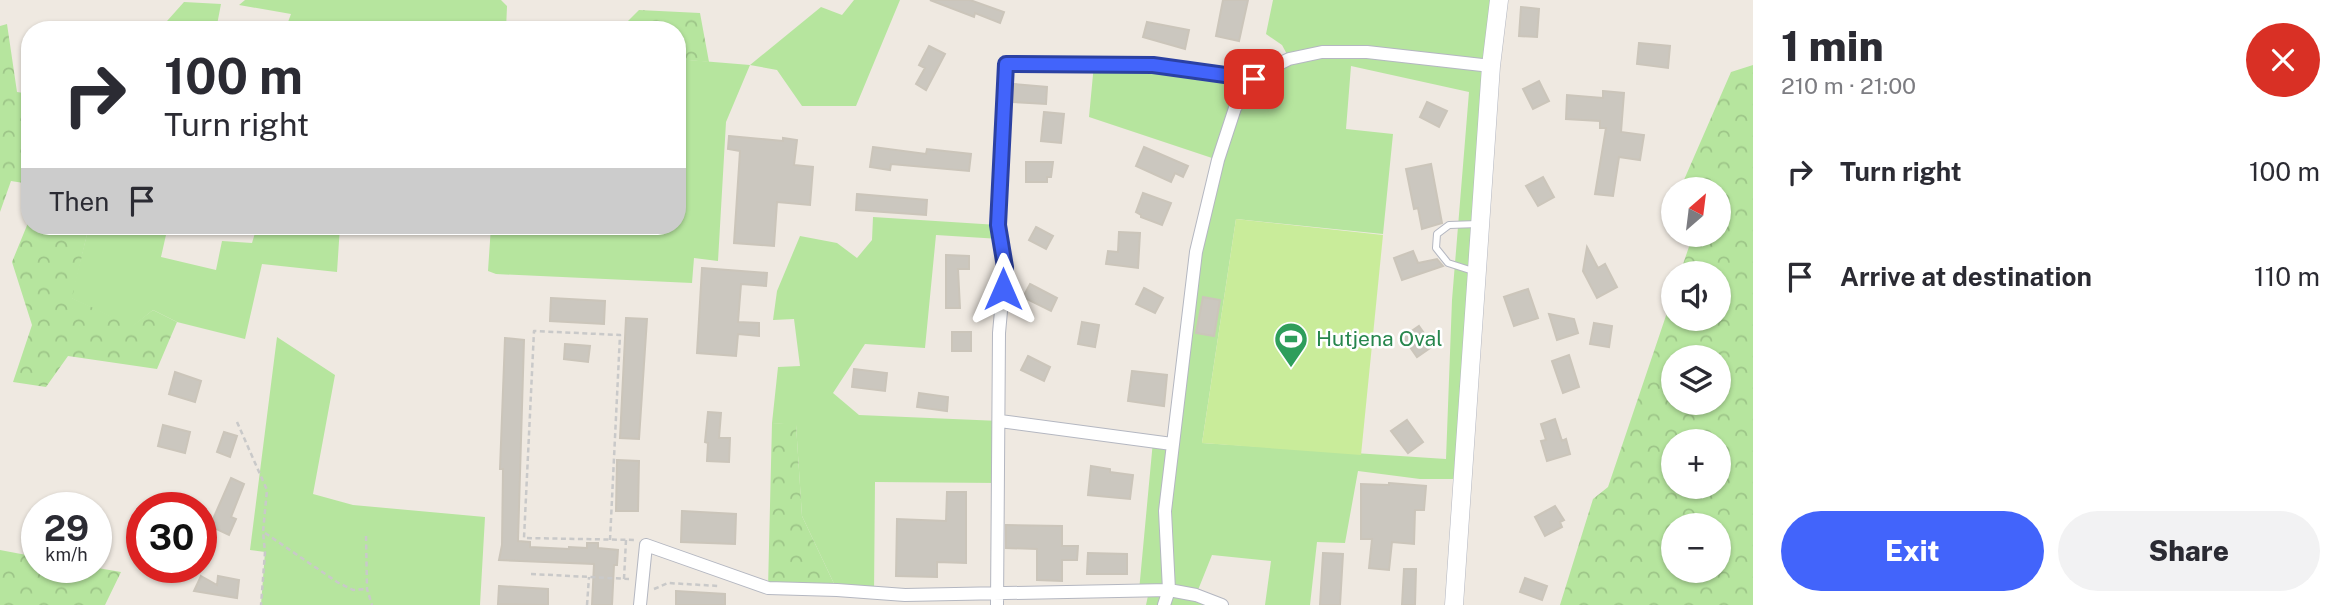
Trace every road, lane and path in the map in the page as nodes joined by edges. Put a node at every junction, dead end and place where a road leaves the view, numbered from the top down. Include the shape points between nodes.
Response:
1 (1499, 0) edge
2 (1491, 66) junction
3 (1254, 79) junction
4 (1480, 224) junction
5 (1477, 272) junction
6 (1000, 421) junction
7 (237, 422) dead end
8 (1172, 444) junction
9 (263, 532) junction
10 (366, 536) dead end
11 (610, 540) junction
12 (626, 540) junction
13 (646, 545) junction
14 (530, 574) dead end
15 (589, 577) junction
16 (624, 579) junction
17 (643, 580) junction
18 (731, 586) dead end
19 (367, 589) junction
20 (1168, 590) junction
21 (997, 598) edge
22 (261, 605) edge
23 (372, 605) edge
24 (587, 605) edge
25 (640, 605) edge
26 (1164, 605) edge
27 (1223, 605) edge
28 (1454, 605) edge

1 - 2 main road
2 - 3 street via 1367,52 1322,52 1289,59
2 - 4 main road
3 - 6 street via 1153,65 1006,64 998,225 1005,267 999,333
3 - 8 street via 1234,108 1196,252
4 - 5 main road
4 - 5 lane via 1449,225 1437,234 1436,248 1448,263
5 - 28 main road
6 - 8 street
6 - 21 street
7 - 9 path via 267,490
8 - 20 street via 1165,511
9 - 19 path via 337,582 353,590
9 - 22 path
10 - 19 path
11 - 11 path via 620,335 534,331 524,538
11 - 12 path
12 - 13 path
12 - 16 path
13 - 17 street
13 - 21 street via 768,588
14 - 15 path
15 - 16 path
15 - 24 path
16 - 17 path
17 - 25 street
18 - 25 path via 668,583 651,591
19 - 23 path
20 - 21 street
20 - 26 street
20 - 27 street

